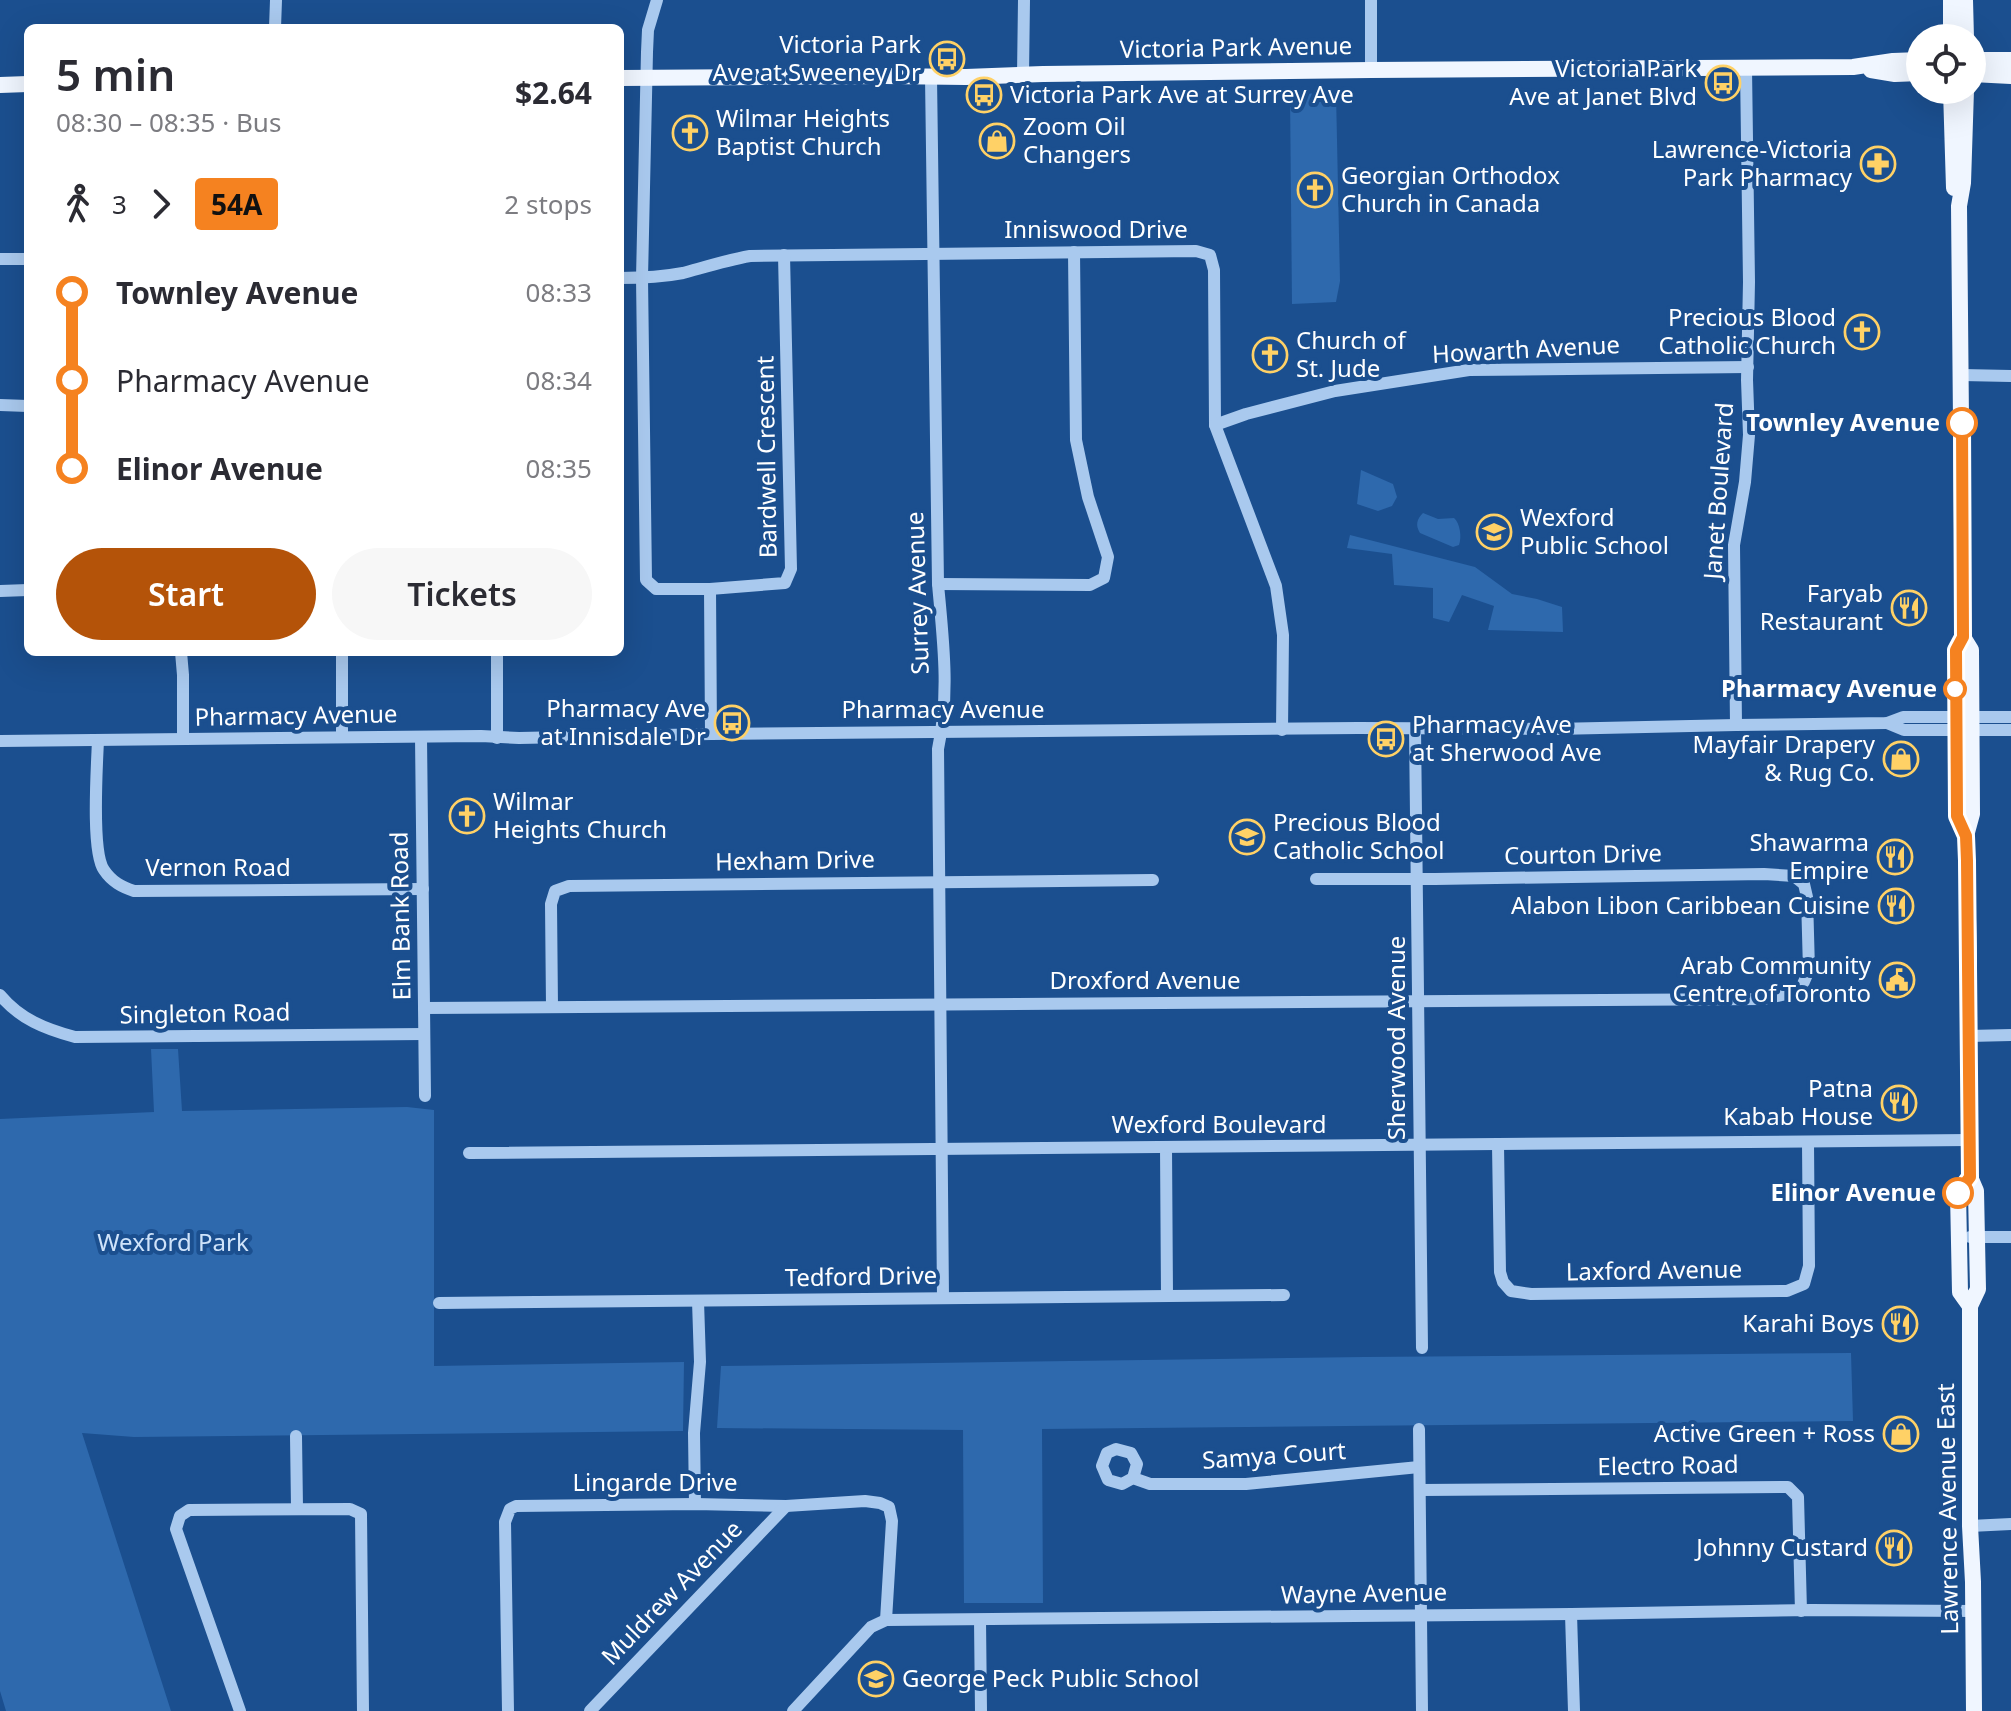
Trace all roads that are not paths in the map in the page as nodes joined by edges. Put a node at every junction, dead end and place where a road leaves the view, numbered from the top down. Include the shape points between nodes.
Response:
1 (276, 0) edge
2 (657, 0) edge
3 (1024, 0) edge
4 (1371, 0) edge
5 (1951, 0) edge
6 (1965, 0) edge
7 (275, 24) edge
8 (1951, 24) edge
9 (1966, 24) edge
10 (1986, 60) edge
11 (2011, 60) edge
12 (1906, 61) edge
13 (1853, 67) junction
14 (1746, 68) junction
15 (1371, 70) junction
16 (1906, 74) edge
17 (1023, 75) junction
18 (1986, 75) edge
19 (2011, 76) edge
20 (646, 77) junction
21 (931, 77) junction
22 (624, 78) edge
23 (24, 84) edge
24 (0, 85) edge
25 (1951, 104) edge
26 (1966, 104) edge
27 (1959, 206) junction
28 (1074, 252) junction
29 (933, 253) junction
30 (784, 255) junction
31 (0, 259) edge
32 (24, 259) edge
33 (624, 278) edge
34 (642, 278) junction
35 (1748, 367) junction
36 (1962, 375) junction
37 (2011, 376) edge
38 (0, 405) edge
39 (24, 406) edge
40 (1215, 425) junction
41 (938, 584) junction
42 (710, 589) junction
43 (24, 590) edge
44 (0, 591) edge
45 (181, 656) edge
46 (342, 656) edge
47 (497, 656) edge
48 (2011, 717) edge
49 (1964, 724) junction
50 (1736, 725) junction
51 (1415, 728) junction
52 (1282, 730) junction
53 (2011, 730) edge
54 (941, 732) junction
55 (711, 734) junction
56 (342, 737) junction
57 (421, 737) junction
58 (497, 738) junction
59 (183, 739) junction
60 (98, 740) junction
61 (0, 741) edge
62 (1418, 878) junction
63 (1316, 879) dead end
64 (1153, 880) dead end
65 (939, 882) junction
66 (423, 889) junction
67 (1808, 928) joint
68 (0, 995) edge
69 (1419, 1001) junction
70 (940, 1004) junction
71 (552, 1007) junction
72 (424, 1008) junction
73 (424, 1034) junction
74 (2011, 1035) edge
75 (1969, 1036) junction
76 (425, 1096) dead end
77 (1969, 1140) junction
78 (1808, 1143) junction
79 (1498, 1145) junction
80 (1419, 1146) junction
81 (1166, 1147) junction
82 (942, 1149) junction
83 (469, 1153) dead end
84 (1970, 1177) junction
85 (1959, 1237) junction
86 (1977, 1237) junction
87 (2011, 1237) edge
88 (1284, 1295) dead end
89 (1167, 1296) junction
90 (943, 1298) junction
91 (698, 1301) junction
92 (439, 1303) dead end
93 (1970, 1306) junction
94 (1422, 1348) dead end
95 (1419, 1429) dead end
96 (296, 1436) dead end
97 (1419, 1467) junction
98 (1133, 1478) dead end
99 (1421, 1490) junction
100 (695, 1504) junction
101 (786, 1506) junction
102 (297, 1508) junction
103 (2011, 1524) edge
104 (1970, 1526) junction
105 (1801, 1611) junction
106 (1973, 1611) junction
107 (1571, 1614) junction
108 (1422, 1615) junction
109 (886, 1620) junction
110 (980, 1620) junction
111 (240, 1711) edge
112 (363, 1711) edge
113 (508, 1711) edge
114 (590, 1711) edge
115 (793, 1711) edge
116 (981, 1711) edge
117 (1422, 1711) edge
118 (1574, 1711) edge
119 (1974, 1711) edge

1 - 7 street
2 - 20 street via 648,30
3 - 17 street
4 - 15 street
5 - 8 main road
6 - 9 main road
10 - 11 main road
12 - 13 main road, Victoria Park Avenue
13 - 14 main road, Victoria Park Avenue
13 - 16 main road, Victoria Park Avenue
14 - 15 main road, Victoria Park Avenue
14 - 35 street, Janet Boulevard
15 - 17 main road, Victoria Park Avenue
17 - 21 main road, Victoria Park Avenue
18 - 19 main road
20 - 21 main road, Victoria Park Avenue
20 - 22 main road, Victoria Park Avenue
20 - 34 street
21 - 29 street, Surrey Avenue
23 - 24 main road
25 - 27 main road, Lawrence Avenue East via 1953,182
26 - 27 main road, Lawrence Avenue East
27 - 36 main road, Lawrence Avenue East
28 - 29 street, Inniswood Drive
28 - 40 street, Inniswood Drive via 1210,255
28 - 41 street via 1076,440 1108,557 1104,578 1090,585
29 - 30 street, Inniswood Drive
29 - 41 street, Surrey Avenue
30 - 34 street, Inniswood Drive via 750,256
30 - 42 street, Bardwell Crescent via 791,569 785,583
31 - 32 street
33 - 34 street, Inniswood Drive
34 - 42 street via 646,580 656,589
35 - 40 street, Howarth Avenue via 1469,370 1335,391
35 - 50 street, Janet Boulevard via 1748,451 1734,545
36 - 37 street
36 - 49 main road, Lawrence Avenue East via 1963,637 1971,650
38 - 39 street
40 - 52 street, Inniswood Drive via 1276,586 1283,635
41 - 54 street, Surrey Avenue via 945,710
42 - 55 street
43 - 44 street
45 - 59 street
46 - 56 street
47 - 58 street
48 - 49 street, Pharmacy Avenue
49 - 50 street, Pharmacy Avenue via 1904,730 1887,723
49 - 53 street, Pharmacy Avenue
49 - 75 main road, Lawrence Avenue East via 1972,814 1966,836
50 - 51 street, Pharmacy Avenue
51 - 52 street, Pharmacy Avenue
51 - 62 street, Sherwood Avenue
52 - 54 street, Pharmacy Avenue
54 - 55 street, Pharmacy Avenue
54 - 65 street, Surrey Avenue
55 - 58 street, Pharmacy Avenue
56 - 57 street, Pharmacy Avenue
56 - 59 street, Pharmacy Avenue
57 - 58 street, Pharmacy Avenue
57 - 66 street, Elm Bank Road
59 - 60 street, Pharmacy Avenue
60 - 61 street, Pharmacy Avenue
60 - 66 street, Vernon Road via 96,846 103,869 119,886 134,891
62 - 63 street, Courton Drive
62 - 67 street, Courton Drive via 1794,876 1804,884
62 - 69 street, Sherwood Avenue
64 - 65 street, Hexham Drive
65 - 70 street, Surrey Avenue
65 - 71 street, Hexham Drive via 569,886 555,891 551,904
66 - 72 street, Elm Bank Road
67 - 69 street, Droxford Avenue via 1809,970 1800,991 1764,999
68 - 73 street, Singleton Road via 30,1021 75,1037
69 - 70 street, Droxford Avenue
69 - 80 street, Sherwood Avenue
70 - 71 street, Droxford Avenue
70 - 82 street, Surrey Avenue
71 - 72 street, Droxford Avenue
72 - 73 street, Elm Bank Road
73 - 76 street, Elm Bank Road
74 - 75 street
75 - 77 main road, Lawrence Avenue East
77 - 78 street, Wexford Boulevard
77 - 84 main road, Lawrence Avenue East
78 - 79 street, Wexford Boulevard
78 - 79 street, Laxford Avenue via 1809,1266 1804,1284 1787,1291 1531,1294 1511,1291 1500,1272
79 - 80 street, Wexford Boulevard
80 - 81 street, Wexford Boulevard
80 - 94 street, Sherwood Avenue
81 - 82 street, Wexford Boulevard
81 - 89 street
82 - 83 street, Wexford Boulevard
82 - 90 street, Surrey Avenue
84 - 85 main road, Lawrence Avenue East via 1958,1193
84 - 86 main road, Lawrence Avenue East via 1976,1191
85 - 86 street
85 - 93 main road, Lawrence Avenue East via 1960,1292
86 - 87 street
86 - 93 main road, Lawrence Avenue East via 1978,1289
88 - 89 street, Tedford Drive
89 - 90 street, Tedford Drive
90 - 91 street, Tedford Drive
91 - 92 street, Tedford Drive
91 - 100 street
93 - 104 main road, Lawrence Avenue East
95 - 97 street
96 - 102 street
97 - 98 street, Samya Court via 1246,1484 1150,1484
97 - 99 street
99 - 105 street, Electro Road via 1788,1487 1798,1497
99 - 108 street
100 - 101 street, Lingarde Drive
100 - 113 street, Lingarde Drive via 510,1509 505,1522
101 - 109 street, Lingarde Drive via 865,1501 889,1507
101 - 114 street, Muldrew Avenue
102 - 111 street via 189,1510 180,1516 176,1529
102 - 112 street via 361,1514
103 - 104 street
104 - 106 main road, Lawrence Avenue East
105 - 106 street, Wayne Avenue
105 - 107 street, Wayne Avenue
106 - 119 main road, Lawrence Avenue East
107 - 108 street, Wayne Avenue
107 - 118 street
108 - 110 street, Wayne Avenue
108 - 117 street
109 - 110 street, Wayne Avenue
109 - 115 street via 871,1627
110 - 116 street

